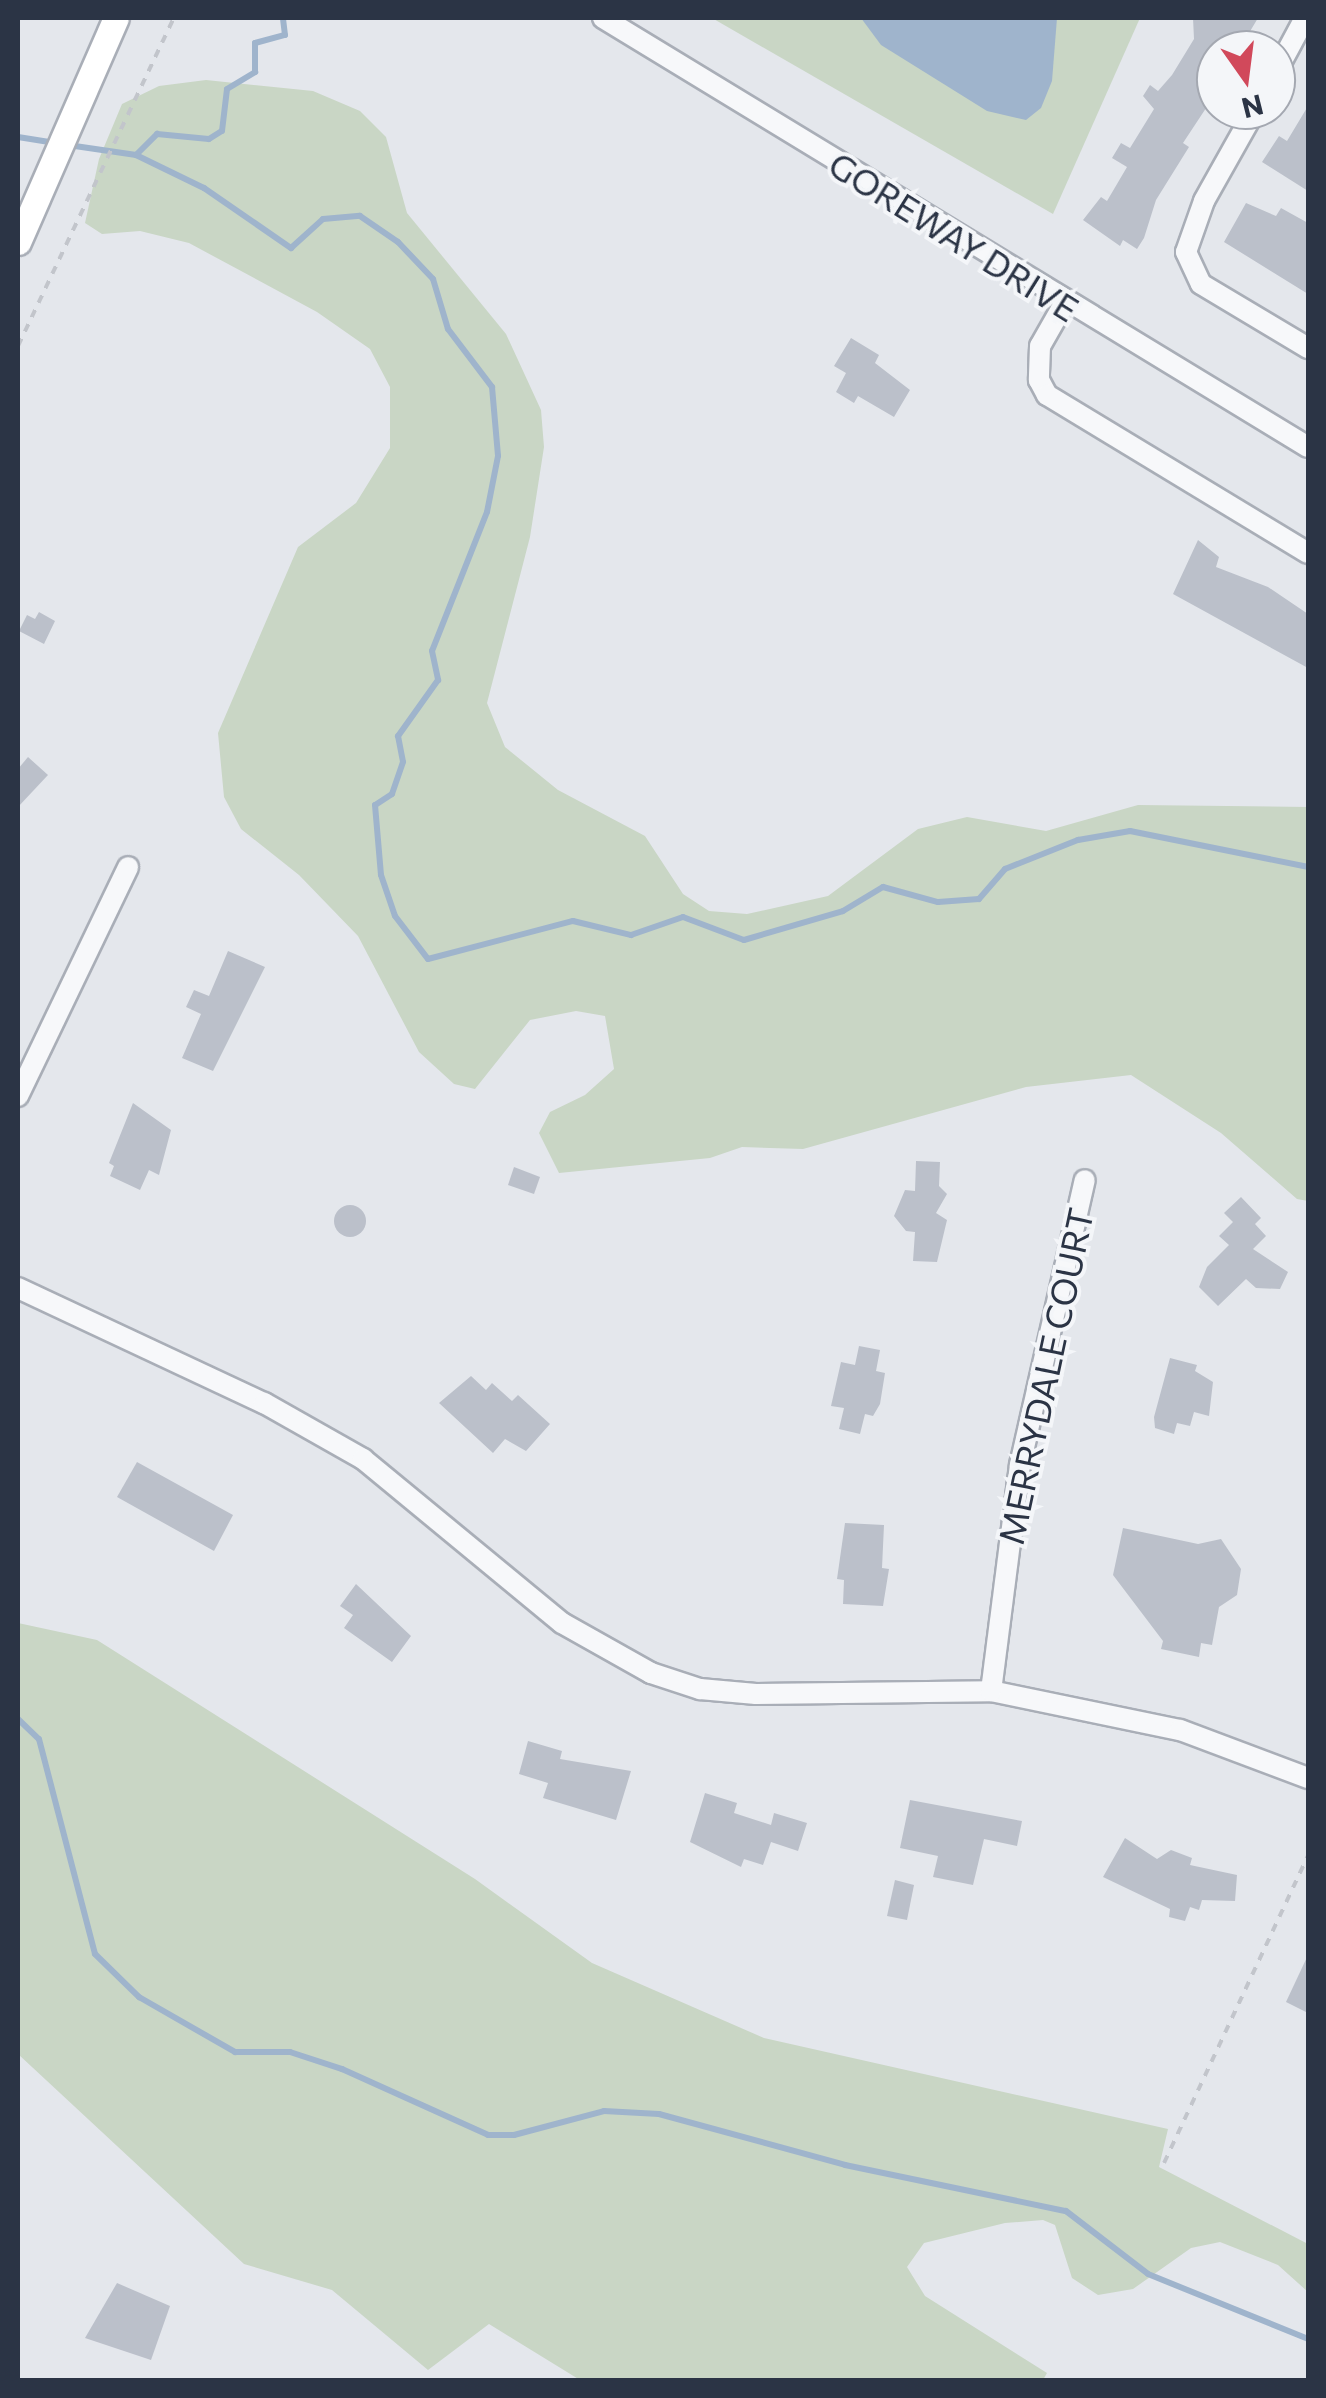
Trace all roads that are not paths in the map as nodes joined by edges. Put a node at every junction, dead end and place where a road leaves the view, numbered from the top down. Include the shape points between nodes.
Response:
1 (116, 18) edge
2 (603, 18) edge
3 (1244, 130) edge
4 (18, 242) edge
5 (1064, 304) junction
6 (1308, 348) edge
7 (1308, 447) edge
8 (1308, 552) edge
9 (128, 868) dead end
10 (18, 1096) edge
11 (1086, 1180) dead end
12 (18, 1288) edge
13 (990, 1691) junction
14 (1308, 1778) edge

1 - 4 main road
2 - 5 street, GOREWAY DRIVE
3 - 6 street via 1204,200 1186,252 1202,284
5 - 7 street, GOREWAY DRIVE
5 - 8 street via 1040,346 1046,395
9 - 10 street
11 - 13 street, MERRYDALE COURT via 1020,1464
12 - 13 street via 264,1402 362,1459 562,1623 650,1673 700,1689 756,1694
13 - 14 street via 1180,1730 1238,1746

